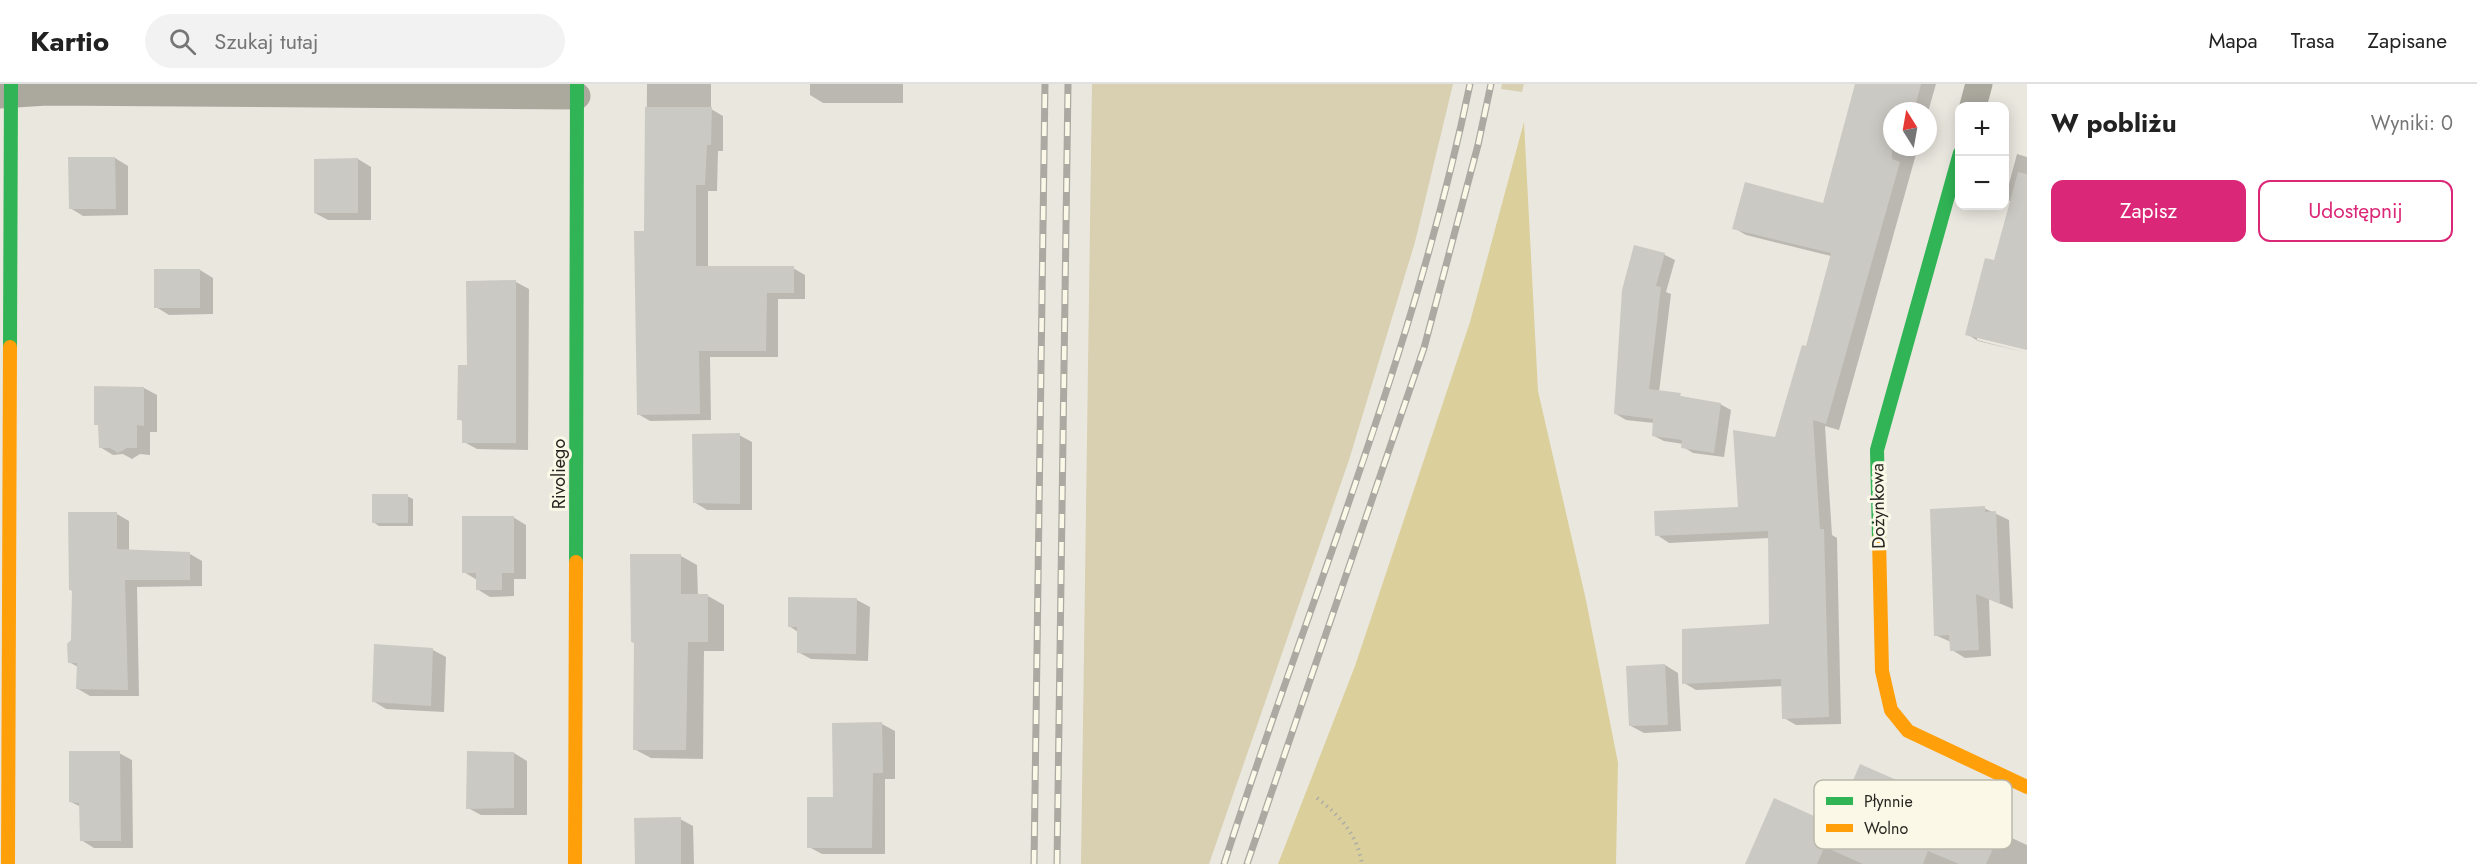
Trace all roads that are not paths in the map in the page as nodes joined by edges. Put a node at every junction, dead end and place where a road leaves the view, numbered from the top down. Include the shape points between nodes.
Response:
1 (1979, 84) edge
2 (577, 90) edge
3 (8, 91) edge
4 (1974, 102) edge
5 (1958, 156) edge
6 (2027, 787) edge
7 (8, 864) edge
8 (575, 864) edge

1 - 4 street
2 - 3 street
2 - 8 street, Rivoliego
3 - 7 street
5 - 6 street, Dożynkowa via 1877,450 1882,671 1891,710 1908,731

